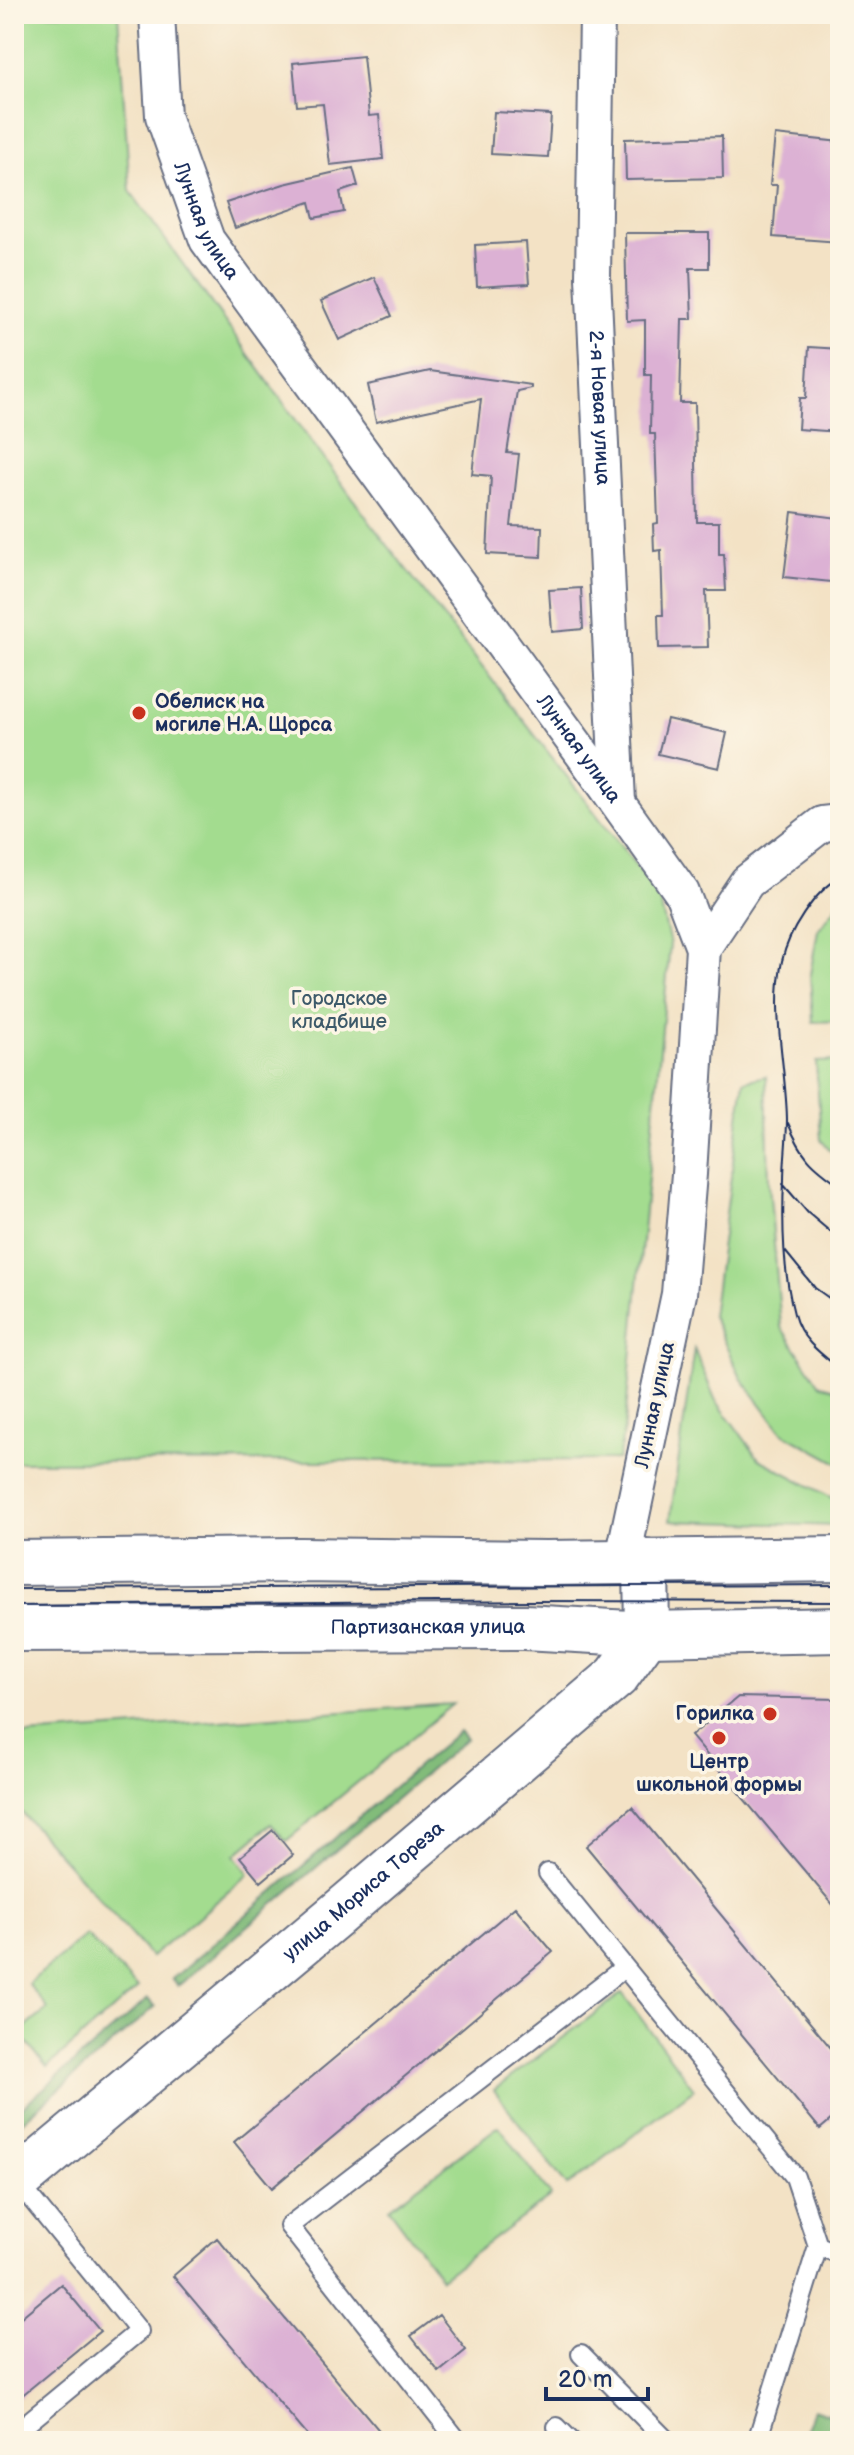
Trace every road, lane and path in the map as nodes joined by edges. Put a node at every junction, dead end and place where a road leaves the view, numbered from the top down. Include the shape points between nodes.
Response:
1 (157, 14) edge
2 (597, 14) edge
3 (618, 802) junction
4 (840, 822) edge
5 (703, 948) junction
6 (840, 1559) edge
7 (646, 1561) junction
8 (14, 1563) edge
9 (14, 1629) edge
10 (840, 1630) edge
11 (647, 1634) junction
12 (548, 1873) dead end
13 (624, 1968) junction
14 (15, 2182) edge
15 (818, 2246) junction
16 (840, 2254) edge
17 (581, 2354) dead end
18 (14, 2434) edge
19 (458, 2441) edge
20 (667, 2441) edge
21 (757, 2441) edge

1 - 3 street, Лунная улица via 163,116 207,240
2 - 3 street, 2-я Новая улица via 593,277
3 - 5 street, Лунная улица via 682,893
4 - 5 street via 822,824 747,882
5 - 7 street, Лунная улица via 679,1294 626,1544
6 - 7 street
7 - 8 street
7 - 11 street
9 - 11 street, Партизанская улица via 525,1627
10 - 11 street, Партизанская улица
11 - 14 street, улица Мориса Тореза via 617,1676
12 - 13 lane
13 - 15 lane via 795,2177
13 - 19 lane via 289,2226
14 - 18 lane via 139,2331
15 - 16 lane
15 - 21 lane
17 - 20 lane

